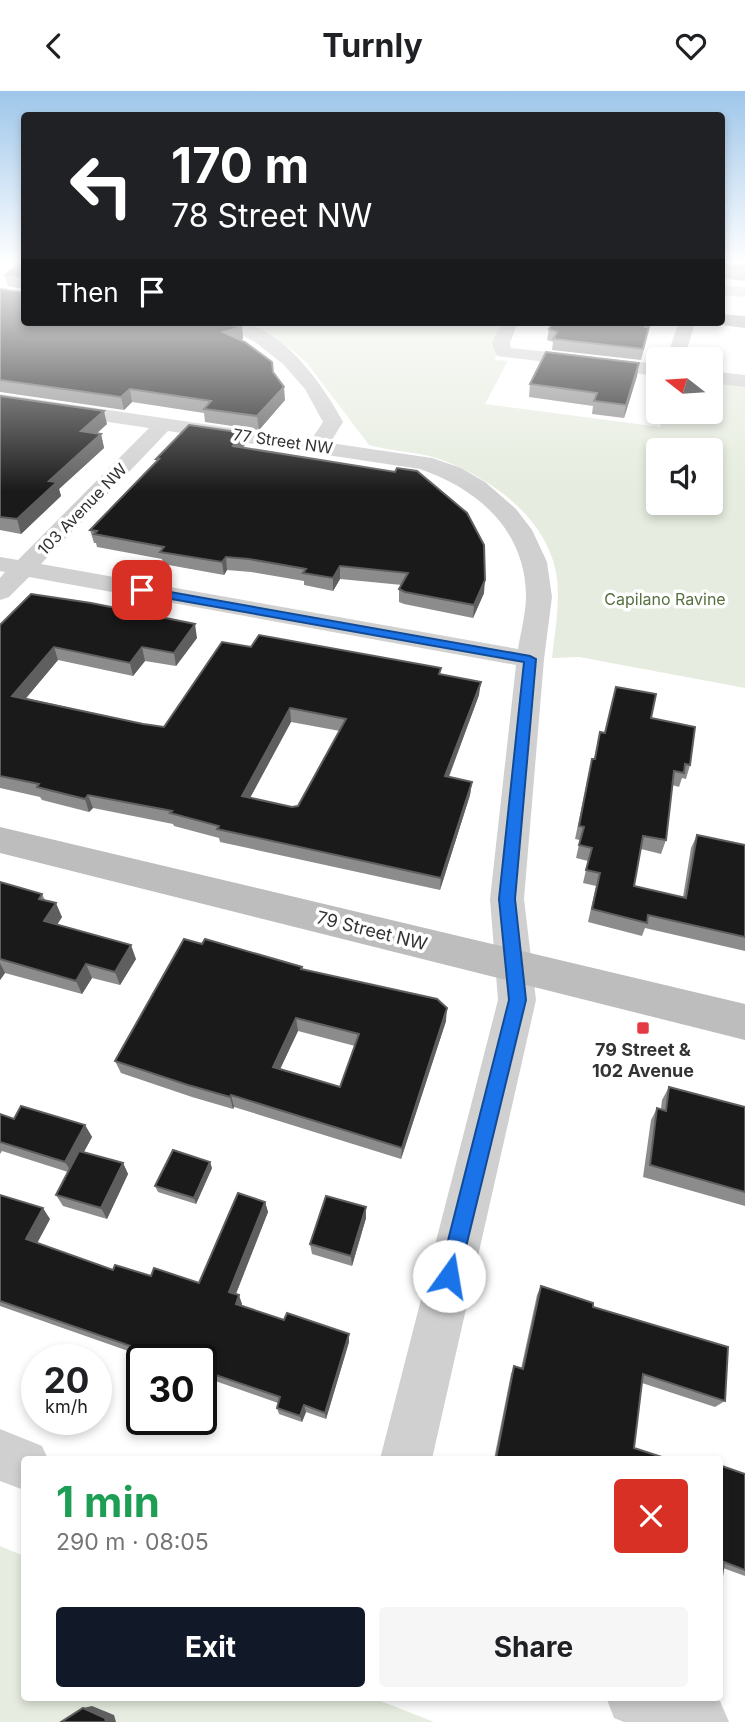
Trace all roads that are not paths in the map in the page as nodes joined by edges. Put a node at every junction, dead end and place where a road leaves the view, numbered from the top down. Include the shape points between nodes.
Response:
1 (262, 338) edge
2 (503, 338) edge
3 (646, 369) edge
4 (723, 378) edge
5 (745, 381) edge
6 (0, 400) edge
7 (164, 424) junction
8 (318, 446) junction
9 (12, 566) edge
10 (0, 592) edge
11 (530, 659) junction
12 (0, 840) edge
13 (516, 966) junction
14 (745, 1022) edge
15 (0, 1455) edge
16 (407, 1456) edge
17 (21, 1463) edge
18 (645, 1701) edge
19 (699, 1722) edge

1 - 8 street via 308,378 333,422
2 - 3 street via 503,352
4 - 5 street
6 - 7 street, 77 Street NW
7 - 8 street, 77 Street NW
7 - 9 street, 103 Avenue NW
8 - 11 street, 77 Street NW via 425,463 453,473 508,515 535,562 539,597
9 - 10 street, 103 Avenue NW
9 - 11 street
11 - 13 street, 77 Street NW via 507,899 508,933
12 - 13 street, 79 Street NW
13 - 14 street, 79 Street NW
13 - 16 street, 77 Street NW via 517,1000
15 - 17 street
18 - 19 street

